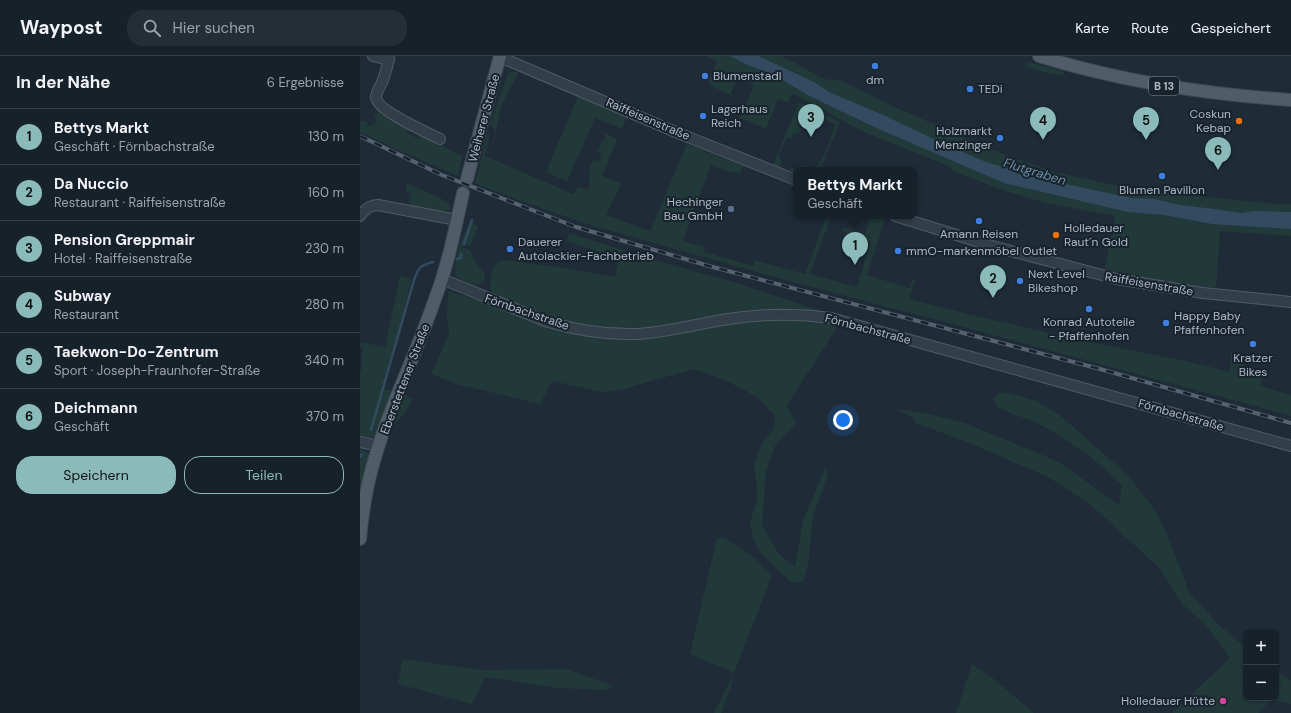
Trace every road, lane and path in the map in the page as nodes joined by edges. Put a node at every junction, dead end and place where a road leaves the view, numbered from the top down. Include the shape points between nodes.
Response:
1 (373, 56) edge
2 (500, 56) edge
3 (1039, 56) edge
4 (389, 58) edge
5 (1291, 100) edge
6 (440, 139) dead end
7 (467, 179) dead end
8 (793, 179) edge
9 (463, 193) dead end
10 (360, 216) edge
11 (905, 219) edge
12 (457, 220) junction
13 (442, 279) junction
14 (1291, 302) edge
15 (360, 442) edge
16 (379, 446) junction
17 (1291, 446) edge
18 (360, 539) edge

1 - 4 street
2 - 7 main road, Weiherer Straße
2 - 8 street, Raiffeisenstraße via 678,133
3 - 5 main road, B 13 via 1145,83
4 - 6 street via 376,96 377,101 400,119
9 - 12 main road
10 - 12 street via 365,209 378,205
11 - 14 street, Raiffeisenstraße via 992,246 1117,279 1203,293
12 - 13 main road, Eberstettener Straße
13 - 16 main road, Eberstettener Straße
13 - 17 street, Förnbachstraße via 545,321 598,333 650,333 758,315 831,318
15 - 16 street
16 - 18 main road, Eberstettener Straße via 367,489

